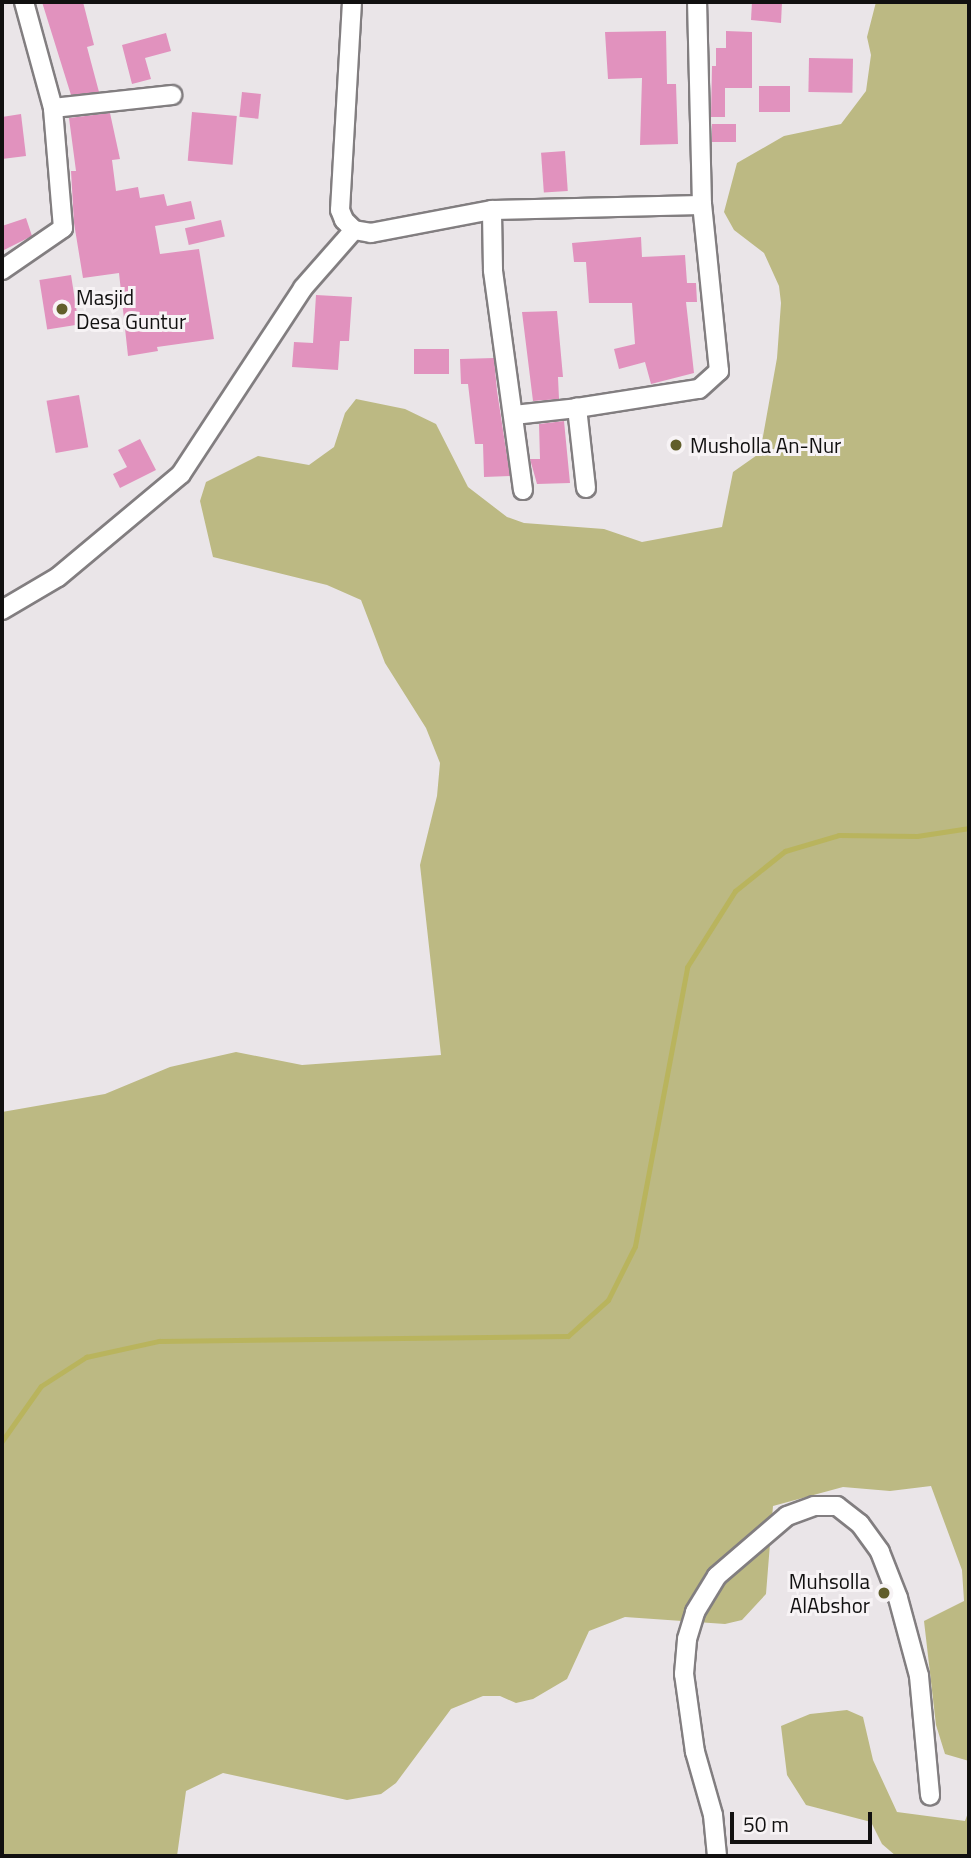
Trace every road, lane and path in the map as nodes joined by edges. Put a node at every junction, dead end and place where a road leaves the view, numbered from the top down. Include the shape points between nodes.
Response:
1 (24, 2) edge
2 (352, 2) edge
3 (697, 2) edge
4 (172, 95) dead end
5 (53, 108) junction
6 (702, 205) junction
7 (492, 210) junction
8 (354, 230) junction
9 (2, 270) edge
10 (577, 408) junction
11 (514, 415) junction
12 (586, 488) dead end
13 (523, 490) dead end
14 (2, 610) edge
15 (930, 1794) dead end
16 (717, 1856) edge

1 - 5 street
2 - 8 street via 340,210
3 - 6 street
4 - 5 street
5 - 9 street via 63,228
6 - 7 street
6 - 10 street via 719,371 699,389
7 - 8 street via 371,233
7 - 11 street via 493,270
8 - 14 street via 303,288 181,474 58,577
10 - 11 street
10 - 12 street
11 - 13 street
15 - 16 street via 911,1634 880,1552 860,1524 837,1506 814,1506 787,1516 717,1576 695,1612 687,1639 684,1674 691,1726 713,1815

